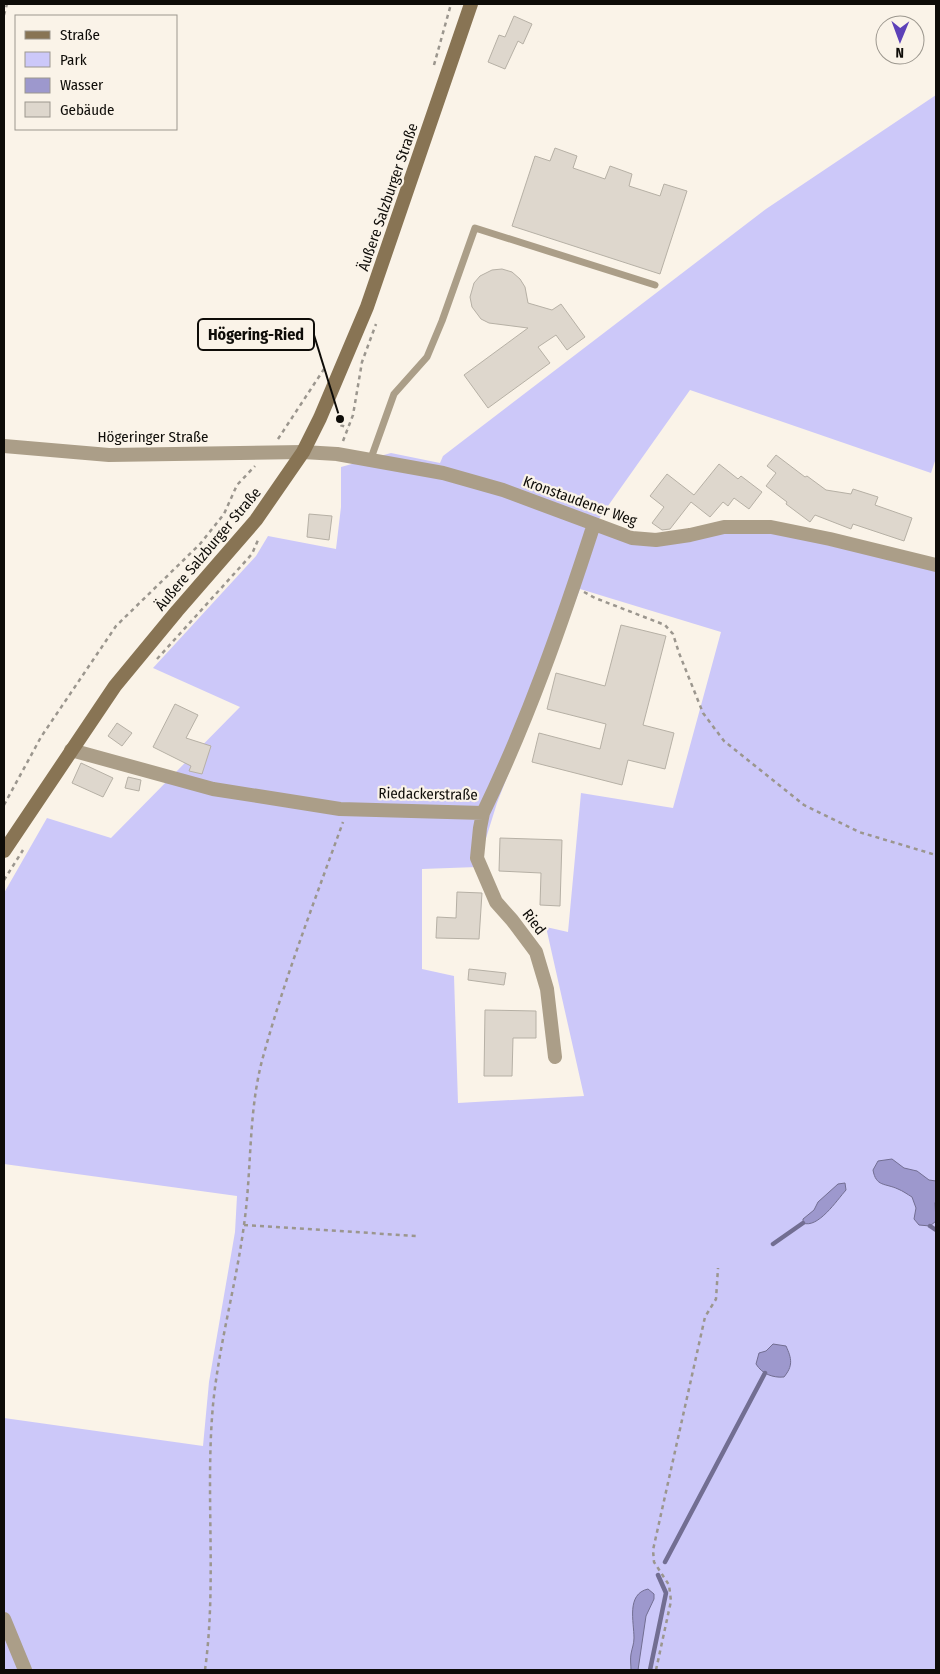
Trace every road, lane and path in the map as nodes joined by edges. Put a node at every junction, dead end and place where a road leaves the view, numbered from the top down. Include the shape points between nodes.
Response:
1 (6, 4) edge
2 (451, 4) edge
3 (471, 4) edge
4 (4, 15) edge
5 (434, 68) dead end
6 (655, 285) dead end
7 (378, 317) dead end
8 (327, 365) dead end
9 (340, 419) dead end
10 (348, 428) junction
11 (4, 446) edge
12 (269, 452) junction
13 (303, 452) junction
14 (337, 454) junction
15 (370, 460) junction
16 (256, 520) junction
17 (594, 524) junction
18 (936, 565) edge
19 (574, 586) junction
20 (155, 661) dead end
21 (71, 750) junction
22 (4, 804) edge
23 (347, 809) junction
24 (483, 814) junction
25 (4, 851) edge
26 (936, 855) edge
27 (555, 1057) dead end
28 (244, 1225) junction
29 (417, 1236) dead end
30 (718, 1268) dead end
31 (4, 1619) edge
32 (25, 1670) edge
33 (205, 1670) edge
34 (656, 1670) edge

1 - 4 path
2 - 5 path
3 - 13 main road, Äußere Salzburger Straße via 367,307
6 - 15 lane via 475,228 427,357 394,394
7 - 10 path via 362,362 354,415
8 - 12 path
9 - 10 path via 338,424
10 - 14 path
11 - 12 street, Högeringer Straße via 109,455
12 - 13 street, Högeringer Straße
12 - 22 path via 237,485 224,514 200,544 116,626 41,737
13 - 14 street, Kronstaudener Weg
13 - 16 main road, Äußere Salzburger Straße
14 - 15 street, Kronstaudener Weg
15 - 17 street, Kronstaudener Weg via 443,473 503,490
16 - 20 path via 262,533 252,554
16 - 21 main road, Äußere Salzburger Straße via 115,686
17 - 18 street, Kronstaudener Weg via 632,538 656,540 724,527 771,527
17 - 19 street, Riedackerstraße
19 - 24 street, Riedackerstraße via 536,694
19 - 26 path via 595,598 665,625 673,634 703,713 724,741 804,806 859,832
21 - 23 street, Riedackerstraße via 213,789
21 - 25 main road, Äußere Salzburger Straße
23 - 24 street, Riedackerstraße
23 - 28 path via 262,1057 256,1084
24 - 27 street, Ried via 477,858 496,902 536,952 547,988
28 - 29 path
28 - 33 path via 213,1404
30 - 34 path via 716,1299 705,1317 653,1550 654,1562 670,1585 671,1601
31 - 32 street

